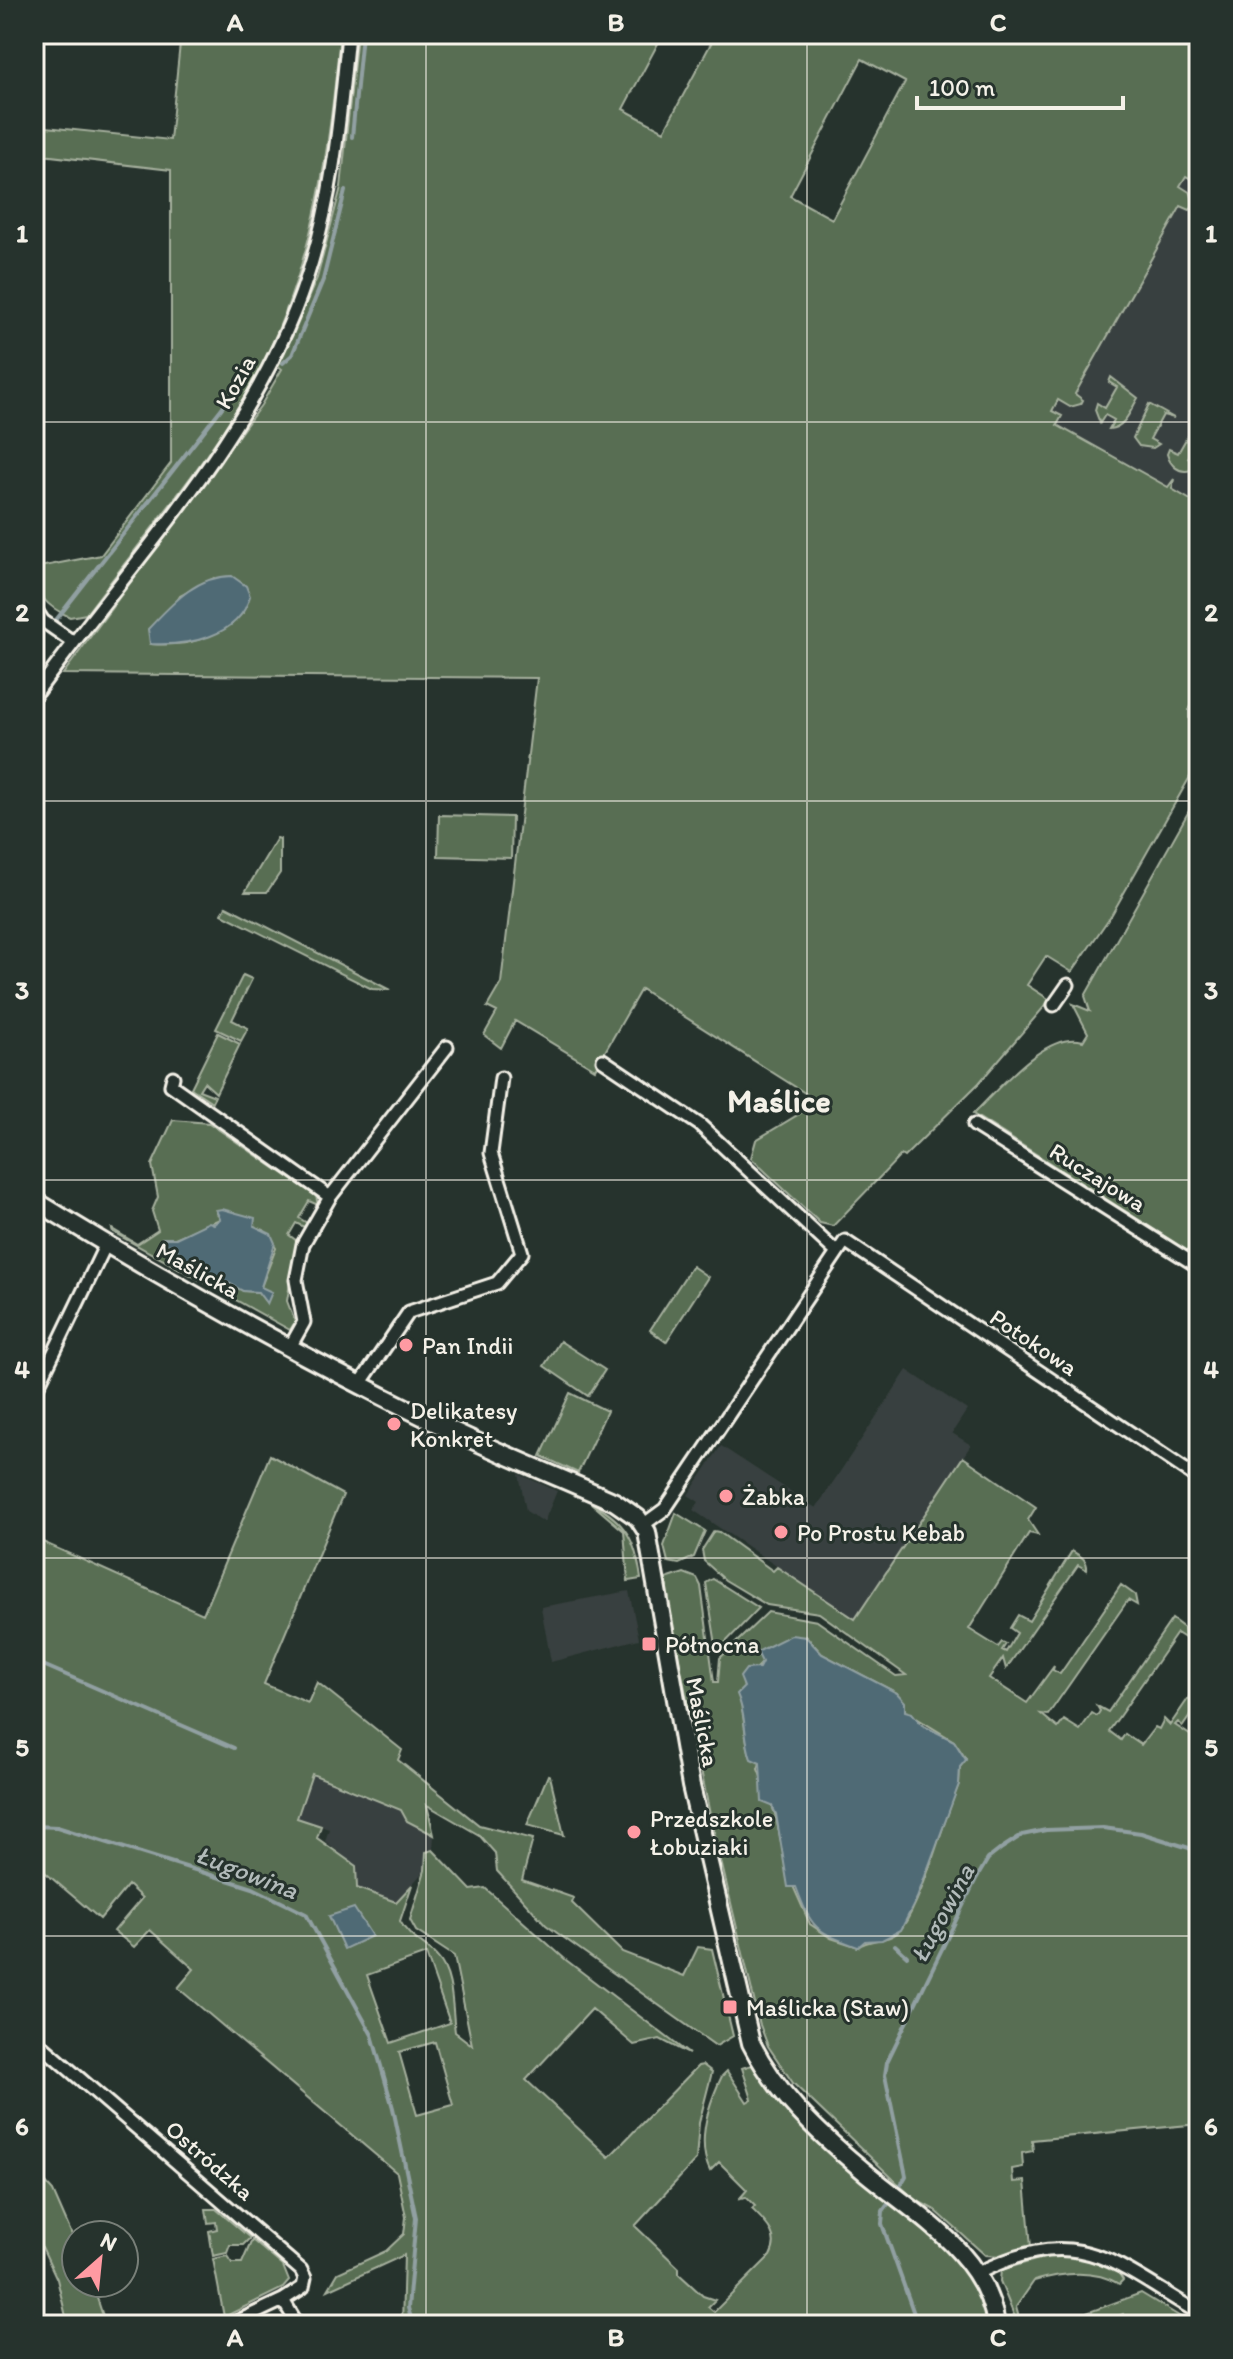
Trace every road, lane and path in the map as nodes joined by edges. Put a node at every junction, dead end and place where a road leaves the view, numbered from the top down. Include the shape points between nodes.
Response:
1 (348, 34) edge
2 (34, 607) edge
3 (73, 642) junction
4 (34, 696) edge
5 (1068, 985) dead end
6 (1054, 1005) dead end
7 (447, 1047) dead end
8 (603, 1060) dead end
9 (173, 1077) dead end
10 (501, 1078) dead end
11 (974, 1125) dead end
12 (330, 1197) junction
13 (34, 1200) edge
14 (106, 1244) junction
15 (836, 1252) junction
16 (1199, 1267) edge
17 (290, 1347) junction
18 (360, 1384) junction
19 (34, 1394) edge
20 (1199, 1479) edge
21 (643, 1525) junction
22 (34, 2039) edge
23 (978, 2273) junction
24 (283, 2300) junction
25 (1199, 2313) edge
26 (230, 2325) edge
27 (298, 2325) edge
28 (996, 2325) edge

1 - 3 street, Kozia via 332,180 306,281 283,338 228,438
2 - 3 street via 43,621
3 - 4 street, Kozia
5 - 6 street
7 - 12 street
8 - 15 street via 700,1125
9 - 12 street via 171,1085
10 - 18 street via 491,1153 522,1253 497,1283 409,1312
11 - 16 street, Ruczajowa
12 - 17 street via 303,1244 296,1280 304,1322
13 - 14 street, Maślicka
14 - 17 street, Maślicka
14 - 19 street
15 - 20 street, Potokowa via 845,1241
15 - 21 street via 665,1509
17 - 18 street, Maślicka
18 - 21 street, Maślicka via 615,1502
21 - 23 street, Maślicka via 691,1786 751,2043 793,2106 953,2244
22 - 24 street, Ostródzka via 301,2270 303,2287
23 - 25 street via 1054,2248 1078,2248
23 - 28 street, Maślicka
24 - 26 street
24 - 27 street

